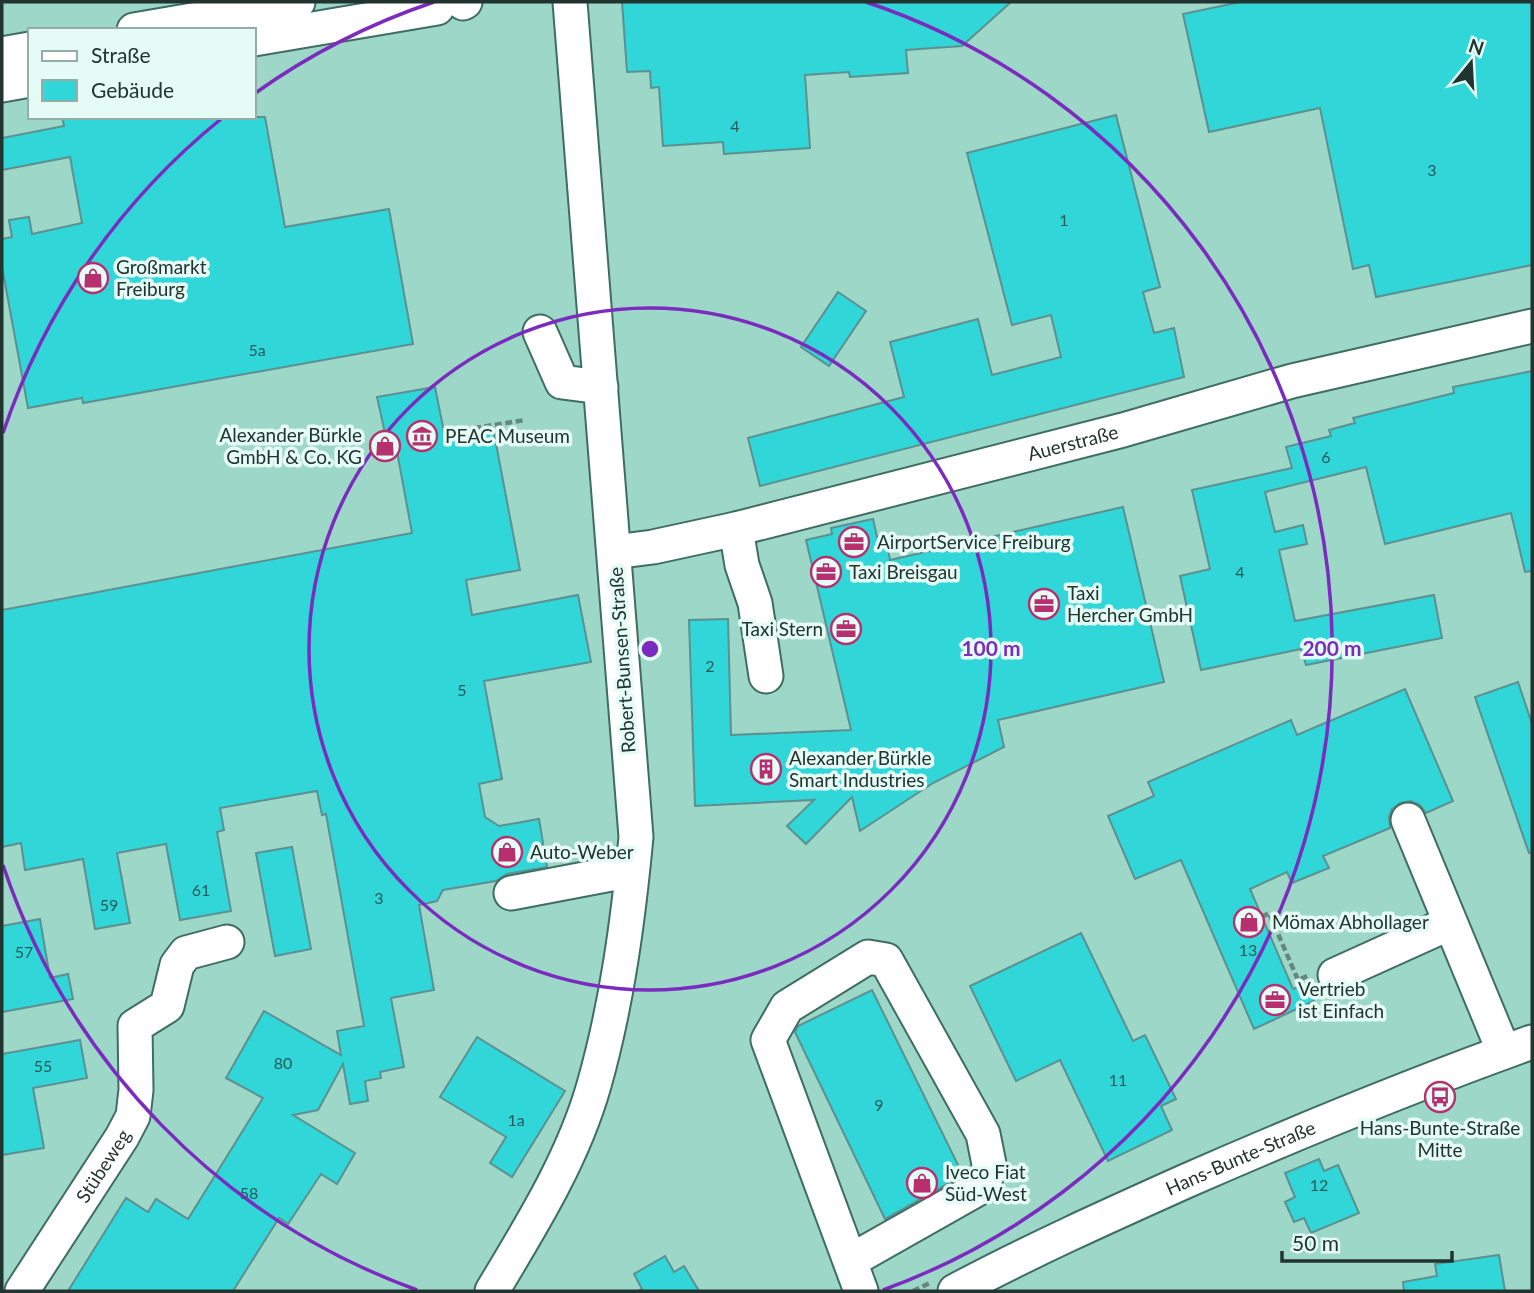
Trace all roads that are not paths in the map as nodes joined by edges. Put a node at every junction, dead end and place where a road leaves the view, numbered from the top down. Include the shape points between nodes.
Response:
1 (298, 2) edge
2 (570, 2) edge
3 (455, 4) edge
4 (146, 28) edge
5 (256, 39) edge
6 (28, 49) edge
7 (2, 54) edge
8 (28, 80) edge
9 (2, 85) edge
10 (1532, 326) edge
11 (540, 332) dead end
12 (601, 387) junction
13 (736, 529) junction
14 (614, 551) junction
15 (766, 676) dead end
16 (1408, 820) dead end
17 (632, 870) junction
18 (511, 893) dead end
19 (1450, 923) junction
20 (227, 942) dead end
21 (1324, 978) road end
22 (1518, 1047) edge
23 (855, 1276) edge
24 (22, 1291) edge
25 (492, 1291) edge
26 (955, 1291) edge

1 - 4 street
2 - 12 street, Robert-Bunsen-Straße
3 - 5 street
6 - 7 street
8 - 9 street
10 - 13 street, Auerstraße via 1292,381 1123,430
11 - 12 street via 562,382
12 - 14 street, Robert-Bunsen-Straße
13 - 14 street, Auerstraße
13 - 15 street
14 - 17 street, Robert-Bunsen-Straße via 636,837
16 - 19 street
17 - 18 street
17 - 25 street, Robert-Bunsen-Straße via 625,939 593,1087 555,1180
19 - 21 street
19 - 22 street
20 - 24 street, Stübeweg via 186,953 177,965 167,1006 135,1026 133,1116
22 - 26 street, Hans-Bunte-Straße via 1295,1133 1024,1254
23 - 23 street via 981,1187 990,1169 983,1133 886,960 868,957 786,1007 768,1040

